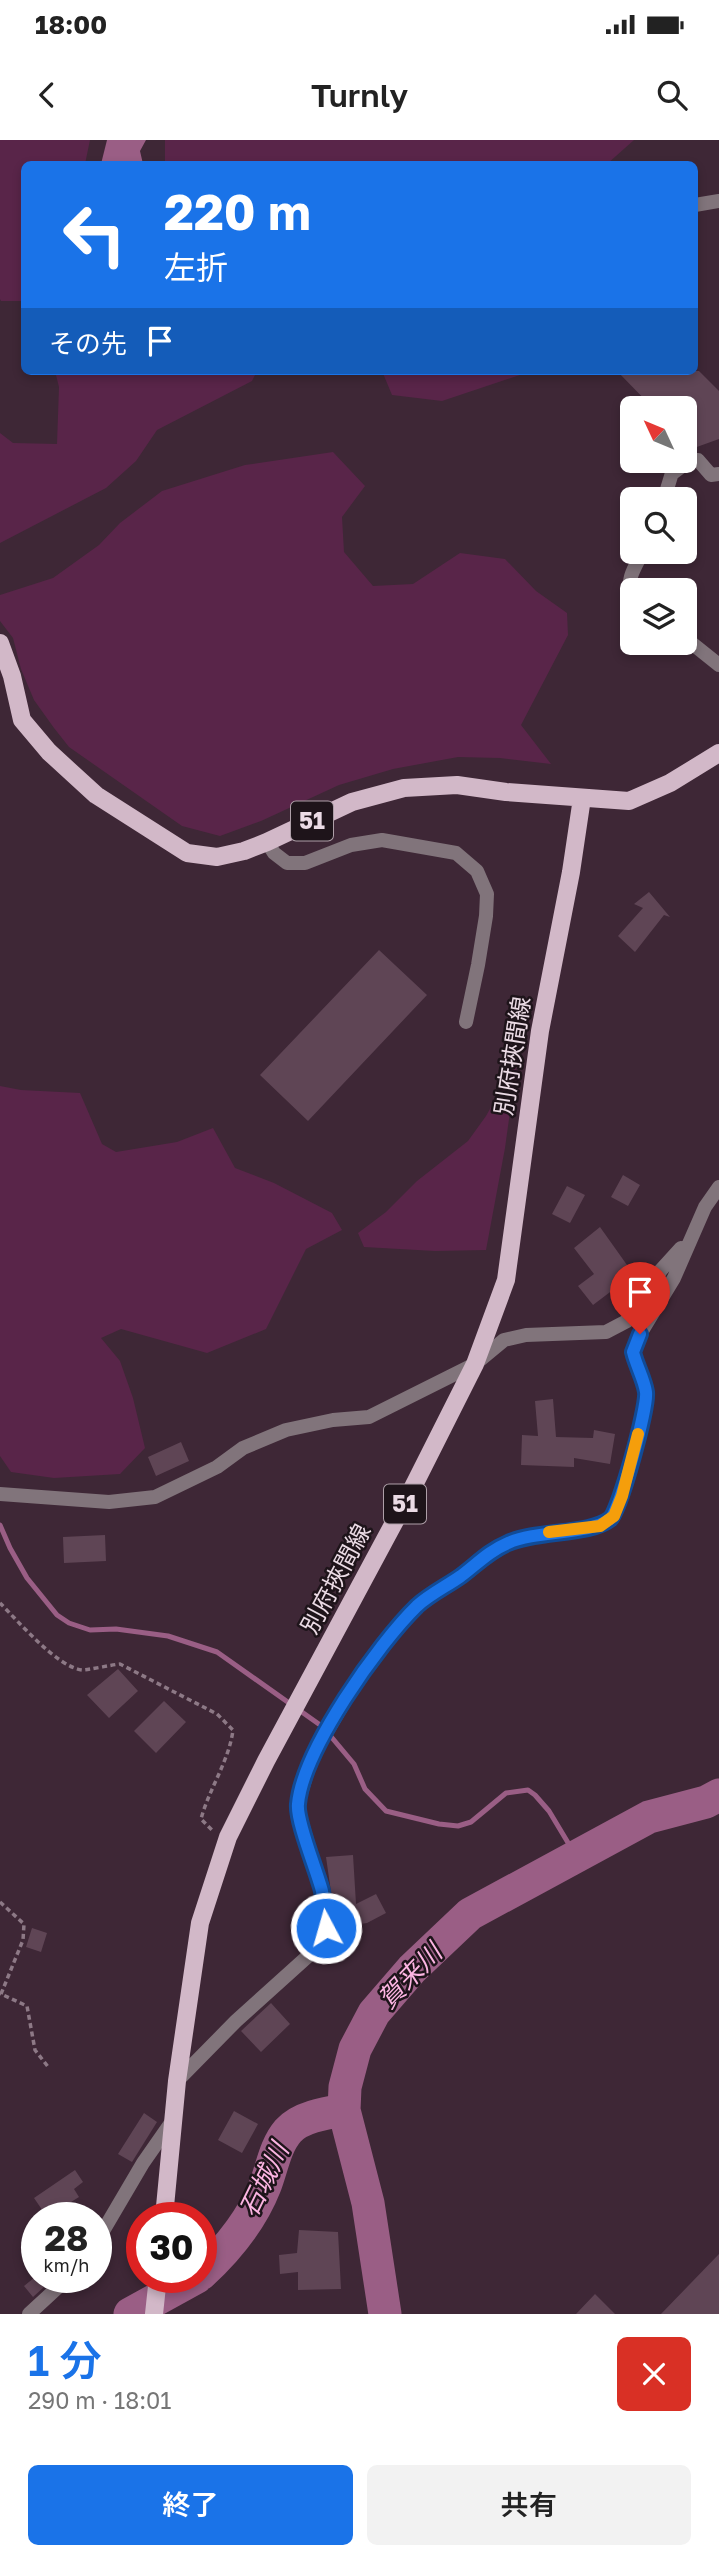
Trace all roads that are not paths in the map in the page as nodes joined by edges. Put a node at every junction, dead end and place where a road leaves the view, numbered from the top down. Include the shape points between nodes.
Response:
1 (719, 201) edge
2 (698, 204) edge
3 (697, 460) edge
4 (719, 474) edge
5 (0, 643) edge
6 (697, 647) edge
7 (719, 665) edge
8 (719, 753) edge
9 (582, 798) junction
10 (267, 842) junction
11 (466, 1021) dead end
12 (719, 1187) edge
13 (688, 1242) junction
14 (475, 1364) junction
15 (0, 1494) edge
16 (177, 2081) junction
17 (173, 2120) junction
18 (166, 2202) edge
19 (112, 2215) edge
20 (52, 2293) edge
21 (156, 2293) edge
22 (29, 2314) edge
23 (154, 2314) edge

1 - 2 street
3 - 4 street via 711,475
5 - 10 main road, 51 via 22,720 96,795 187,853 217,858
6 - 7 street
8 - 9 main road, 51 via 629,801
9 - 10 main road, 51 via 457,785 404,788 352,802
9 - 14 main road, 別府挾間線 / 51 via 540,1031 506,1280
10 - 11 street via 287,863 305,863 351,845 382,840 456,853 477,871 487,894 486,916
12 - 13 street
13 - 14 street via 661,1270 627,1321 606,1332 504,1339
13 - 16 street via 674,1278 633,1352 646,1392 645,1413 614,1516 600,1526 545,1533 489,1552 419,1605 384,1643 312,1757 297,1806 322,1893 326,1928 317,1948
14 - 15 street via 369,1417 321,1422 254,1443 155,1497 109,1502
14 - 16 main road, 別府挾間線 / 51 via 228,1837 200,1923
16 - 17 main road, 別府挾間線 / 51
17 - 18 main road, 別府挾間線 / 51
17 - 19 street
20 - 22 street
21 - 23 main road

